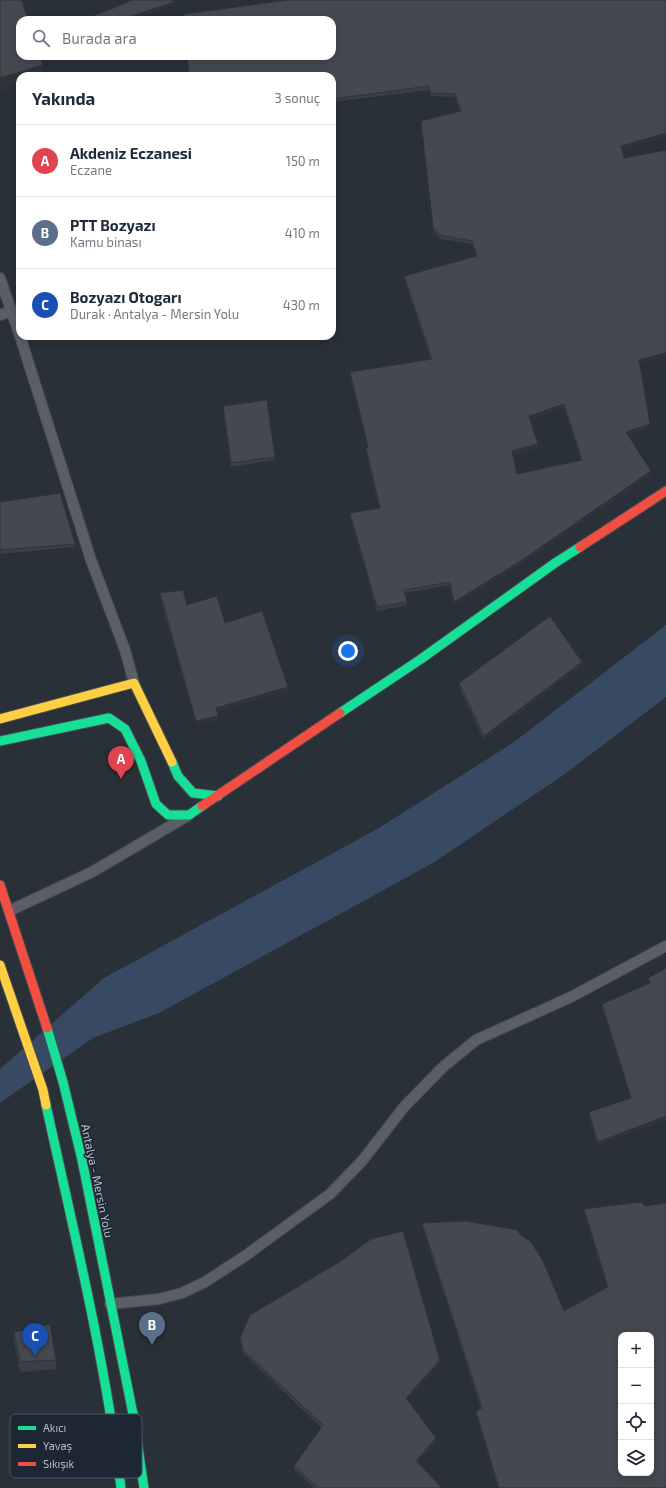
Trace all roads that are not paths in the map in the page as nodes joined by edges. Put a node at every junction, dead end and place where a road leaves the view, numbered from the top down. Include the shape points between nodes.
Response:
1 (0, 278) edge
2 (12, 311) junction
3 (0, 315) edge
4 (16, 324) edge
5 (21, 340) edge
6 (666, 491) edge
7 (134, 683) junction
8 (0, 719) edge
9 (0, 741) edge
10 (218, 796) junction
11 (190, 815) junction
12 (0, 885) edge
13 (9, 911) junction
14 (666, 946) edge
15 (0, 965) edge
16 (110, 1304) junction
17 (110, 1414) edge
18 (133, 1414) edge
19 (142, 1475) edge
20 (120, 1478) edge
21 (121, 1488) edge
22 (144, 1488) edge

1 - 2 street
2 - 3 street
2 - 4 street
5 - 7 street via 91,560 125,650
6 - 10 main road via 556,563 422,659
7 - 8 main road
7 - 10 main road via 178,776 194,793
9 - 11 main road via 109,718 125,729 141,761 156,804 168,815
10 - 11 main road
11 - 13 street via 92,872
12 - 13 main road, Antalya - Mersin Yolu
13 - 16 main road, Antalya - Mersin Yolu via 63,1082 82,1160
14 - 16 street via 571,997 476,1040 443,1067 404,1107 362,1161 330,1194 245,1256 182,1293 158,1299
15 - 17 main road via 43,1090
16 - 18 main road, Antalya - Mersin Yolu
19 - 22 main road, Antalya - Mersin Yolu
20 - 21 main road

